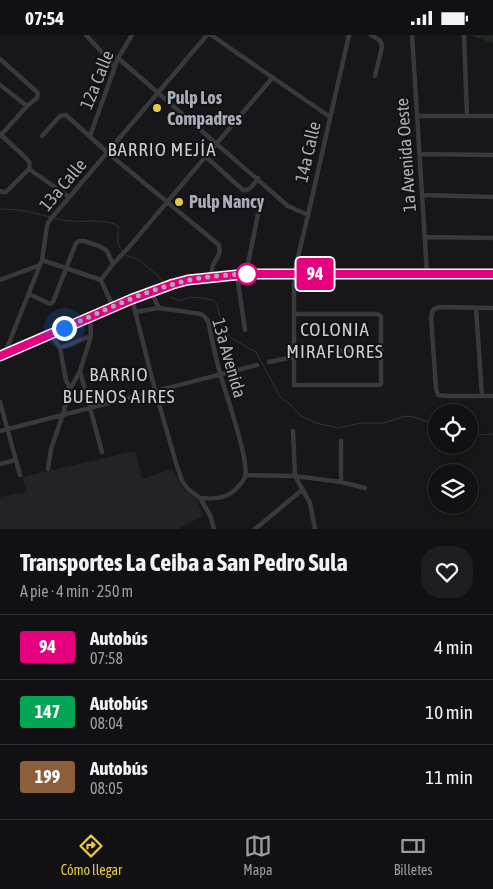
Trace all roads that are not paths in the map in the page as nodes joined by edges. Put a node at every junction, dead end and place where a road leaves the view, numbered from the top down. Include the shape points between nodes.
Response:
1 (86, 35) edge
2 (132, 35) edge
3 (209, 35) edge
4 (349, 35) edge
5 (371, 35) edge
6 (412, 35) edge
7 (464, 35) edge
8 (0, 59) edge
9 (118, 59) junction
10 (115, 67) junction
11 (376, 76) dead end
12 (273, 77) junction
13 (0, 85) edge
14 (159, 92) junction
15 (27, 106) junction
16 (417, 116) junction
17 (466, 116) junction
18 (493, 116) edge
19 (330, 117) junction
20 (0, 135) edge
21 (42, 136) dead end
22 (90, 136) junction
23 (217, 143) junction
24 (108, 153) junction
25 (420, 154) junction
26 (493, 155) edge
27 (206, 157) junction
28 (29, 169) junction
29 (258, 179) junction
30 (0, 191) edge
31 (422, 195) junction
32 (69, 197) junction
33 (493, 197) edge
34 (167, 202) junction
35 (258, 209) dead end
36 (308, 215) junction
37 (425, 237) junction
38 (493, 238) edge
39 (41, 262) junction
40 (114, 264) junction
41 (67, 268) junction
42 (246, 274) junction
43 (294, 274) junction
44 (427, 274) junction
45 (493, 274) edge
46 (237, 275) junction
47 (212, 277) junction
48 (0, 280) edge
49 (101, 280) junction
50 (151, 292) junction
51 (29, 294) junction
52 (132, 299) junction
53 (112, 307) junction
54 (159, 308) junction
55 (476, 308) junction
56 (493, 308) edge
57 (135, 312) junction
58 (294, 314) junction
59 (90, 317) junction
60 (245, 330) dead end
61 (51, 334) junction
62 (91, 336) junction
63 (60, 348) junction
64 (380, 351) junction
65 (3, 355) edge
66 (294, 357) junction
67 (269, 362) dead end
68 (257, 365) dead end
69 (80, 371) junction
70 (220, 374) junction
71 (70, 389) junction
72 (155, 390) junction
73 (482, 396) junction
74 (493, 396) edge
75 (0, 402) edge
76 (90, 408) junction
77 (63, 414) junction
78 (8, 429) junction
79 (0, 431) edge
80 (293, 431) dead end
81 (341, 441) dead end
82 (102, 452) dead end
83 (16, 460) junction
84 (0, 464) edge
85 (48, 469) dead end
86 (20, 475) dead end
87 (245, 475) junction
88 (295, 476) junction
89 (341, 482) junction
90 (365, 488) dead end
91 (302, 490) junction
92 (200, 498) junction
93 (214, 529) edge
94 (255, 529) edge
95 (315, 529) edge

1 - 10 street
2 - 9 street, 12a Calle
3 - 12 street
3 - 14 street, 13a Calle
4 - 19 street, 14a Calle
5 - 11 street via 381,41 382,47
6 - 16 street, 1a Avenida Oeste
7 - 17 street
8 - 15 street via 37,91 37,98
9 - 10 street, 12a Calle
9 - 14 street
10 - 22 street, 12a Calle
12 - 19 street
12 - 23 street
13 - 15 street
14 - 23 street
14 - 24 street, 13a Calle
15 - 20 street
16 - 17 street
16 - 25 street, 1a Avenida Oeste
17 - 18 street
19 - 36 street, 14a Calle
20 - 28 street via 29,161
21 - 22 street via 60,115 66,115
22 - 24 street
23 - 27 street
23 - 29 street
24 - 32 street, 13a Calle
24 - 34 street
25 - 26 street
25 - 31 street, 1a Avenida Oeste
27 - 29 street via 243,190 249,190
27 - 34 street
28 - 30 street via 6,192
28 - 32 street
29 - 36 street via 288,206
31 - 33 street
31 - 37 street, 1a Avenida Oeste
32 - 39 street, 13a Calle via 46,226
34 - 40 street
34 - 47 street via 218,245 220,251
35 - 42 street
36 - 43 street, 14a Calle
37 - 38 street
37 - 44 street, 1a Avenida Oeste
39 - 41 street
39 - 48 street
39 - 51 street, 13a Calle
40 - 41 street via 100,246 79,241
40 - 49 street
41 - 49 street
41 - 51 street via 53,302 48,303
42 - 43 main road
42 - 46 main road
43 - 44 main road
43 - 58 street, 14a Calle
44 - 45 main road
46 - 47 main road
46 - 60 street
47 - 50 main road via 188,280
49 - 53 street
50 - 52 main road
50 - 54 street
51 - 65 street, 13a Calle
52 - 53 main road
52 - 57 street
53 - 59 main road
54 - 57 street, 13a Avenida
54 - 70 street, 13a Avenida via 206,317
55 - 56 street
55 - 73 street
55 - 73 street via 439,307 433,310 431,317 438,395
57 - 72 street
58 - 64 street via 377,314 381,316
58 - 66 street, 14a Calle
59 - 61 main road
59 - 62 street
61 - 63 street
61 - 65 main road
62 - 63 street
62 - 69 street
63 - 71 street
64 - 66 street via 345,350
64 - 66 street, 14a Calle via 381,383 378,385 294,385
66 - 67 street
68 - 70 street
69 - 71 street
69 - 76 street
70 - 72 street
70 - 87 street, 13a Avenida via 241,446
71 - 77 street
72 - 76 street
72 - 92 street via 182,481
73 - 74 street
75 - 78 street
76 - 77 street
76 - 82 street
77 - 78 street
77 - 85 street
78 - 79 street
78 - 83 street
80 - 88 street
81 - 89 street
83 - 84 street
83 - 86 street
87 - 88 street
87 - 92 street via 232,493 224,497
88 - 89 street
88 - 91 street
89 - 90 street
91 - 94 street
91 - 95 street via 310,503
92 - 93 street

